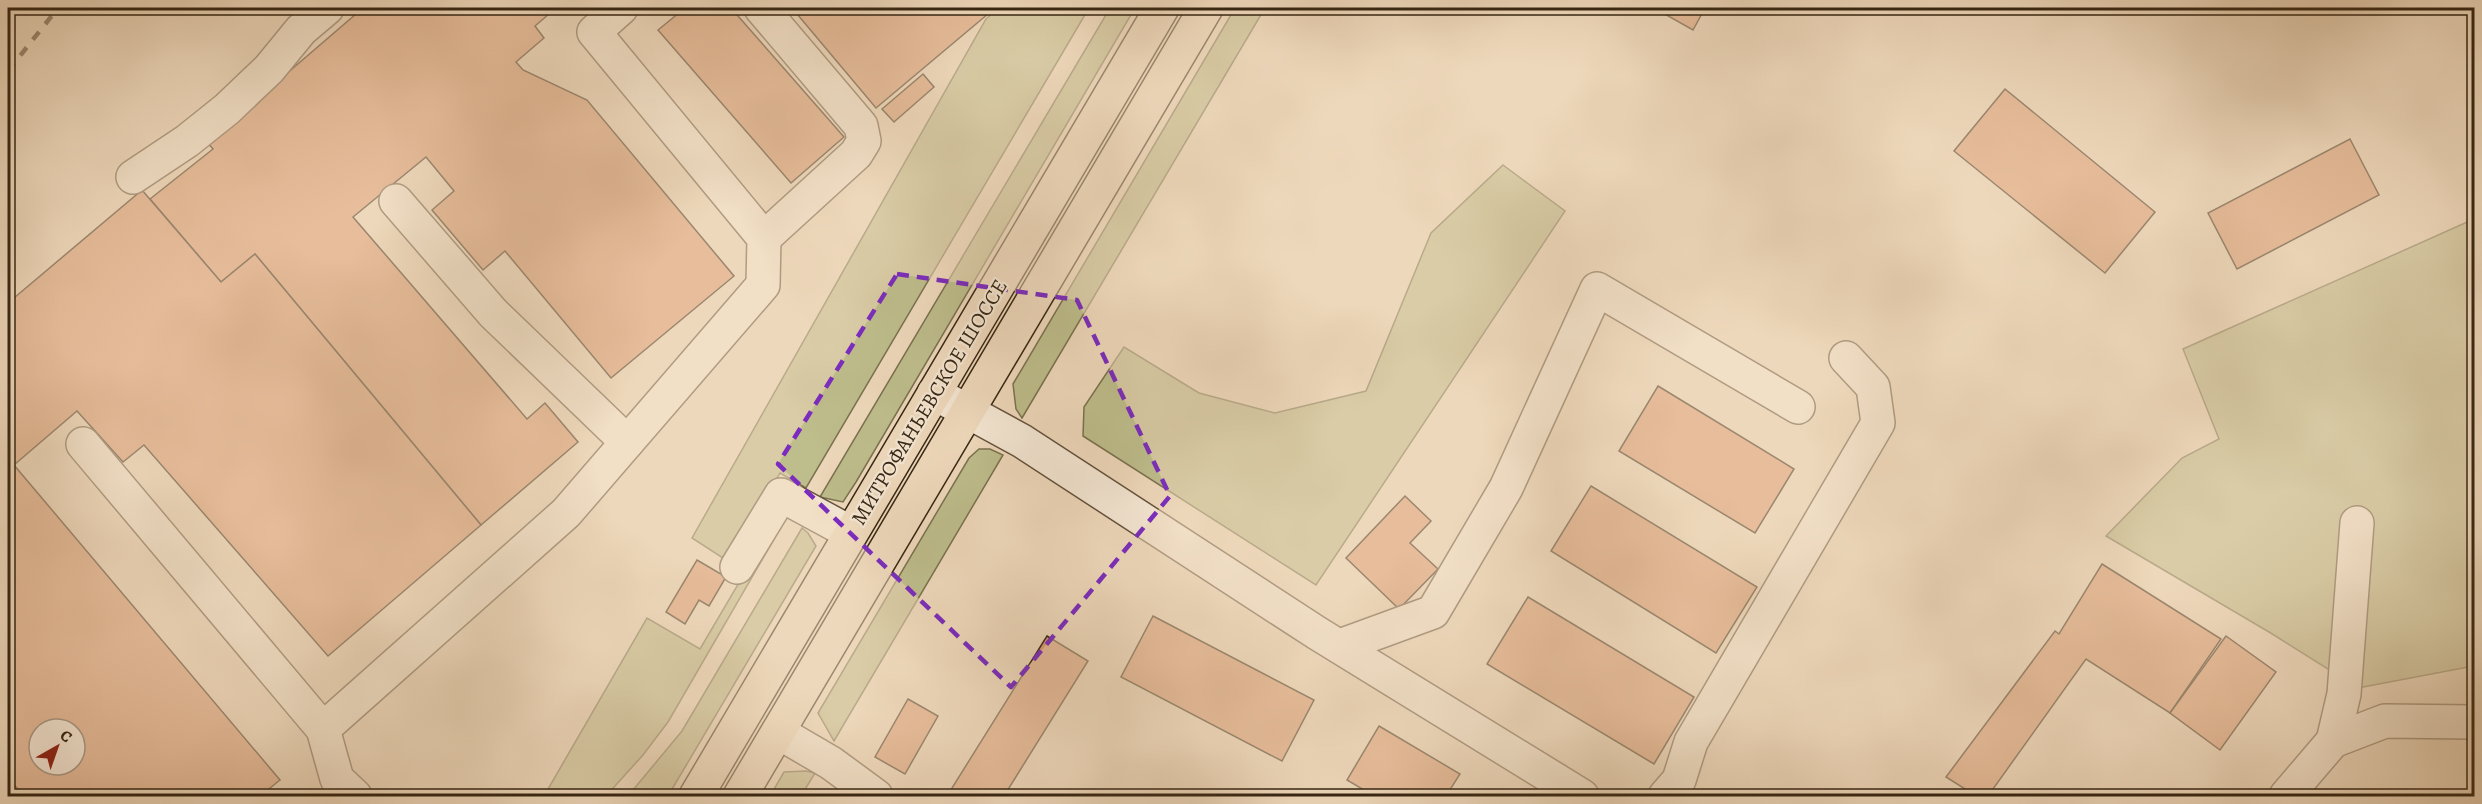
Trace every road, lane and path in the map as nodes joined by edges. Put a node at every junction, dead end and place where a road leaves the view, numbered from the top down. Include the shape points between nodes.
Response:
1 (327, 8) edge
2 (621, 8) edge
3 (761, 8) edge
4 (1162, 8) edge
5 (1206, 8) edge
6 (133, 177) dead end
7 (396, 201) dead end
8 (764, 238) junction
9 (1846, 358) dead end
10 (934, 393) junction
11 (1798, 407) dead end
12 (967, 412) junction
13 (627, 442) junction
14 (83, 444) dead end
15 (2357, 523) dead end
16 (851, 533) junction
17 (737, 567) dead end
18 (1340, 646) junction
19 (2475, 722) edge
20 (323, 729) junction
21 (778, 732) junction
22 (2333, 741) junction
23 (337, 791) edge
24 (696, 796) edge
25 (740, 796) edge
26 (876, 796) edge
27 (1581, 796) edge
28 (1665, 796) edge
29 (2286, 796) edge

1 - 6 street via 226,109
2 - 8 street via 594,32
3 - 8 street via 861,126 864,141 856,154
4 - 10 main road, МИТРОФАНЬЕВСКОЕ ШОССЕ
5 - 12 main road, МИТРОФАНЬЕВСКОЕ ШОССЕ
7 - 13 street via 493,313
8 - 13 street via 763,285
9 - 28 street via 1872,387 1878,423 1691,742 1679,780
10 - 12 street
10 - 16 main road, МИТРОФАНЬЕВСКОЕ ШОССЕ
11 - 18 street via 1597,289 1506,488 1433,612
12 - 18 street via 1022,441
12 - 21 main road, МИТРОФАНЬЕВСКОЕ ШОССЕ
13 - 20 street via 566,513
14 - 20 street
15 - 22 street via 2344,694
16 - 17 street via 781,495
16 - 24 main road, МИТРОФАНЬЕВСКОЕ ШОССЕ
18 - 27 street
19 - 22 street via 2385,721
20 - 23 street
21 - 25 main road, МИТРОФАНЬЕВСКОЕ ШОССЕ
21 - 26 street via 831,763
22 - 29 street

